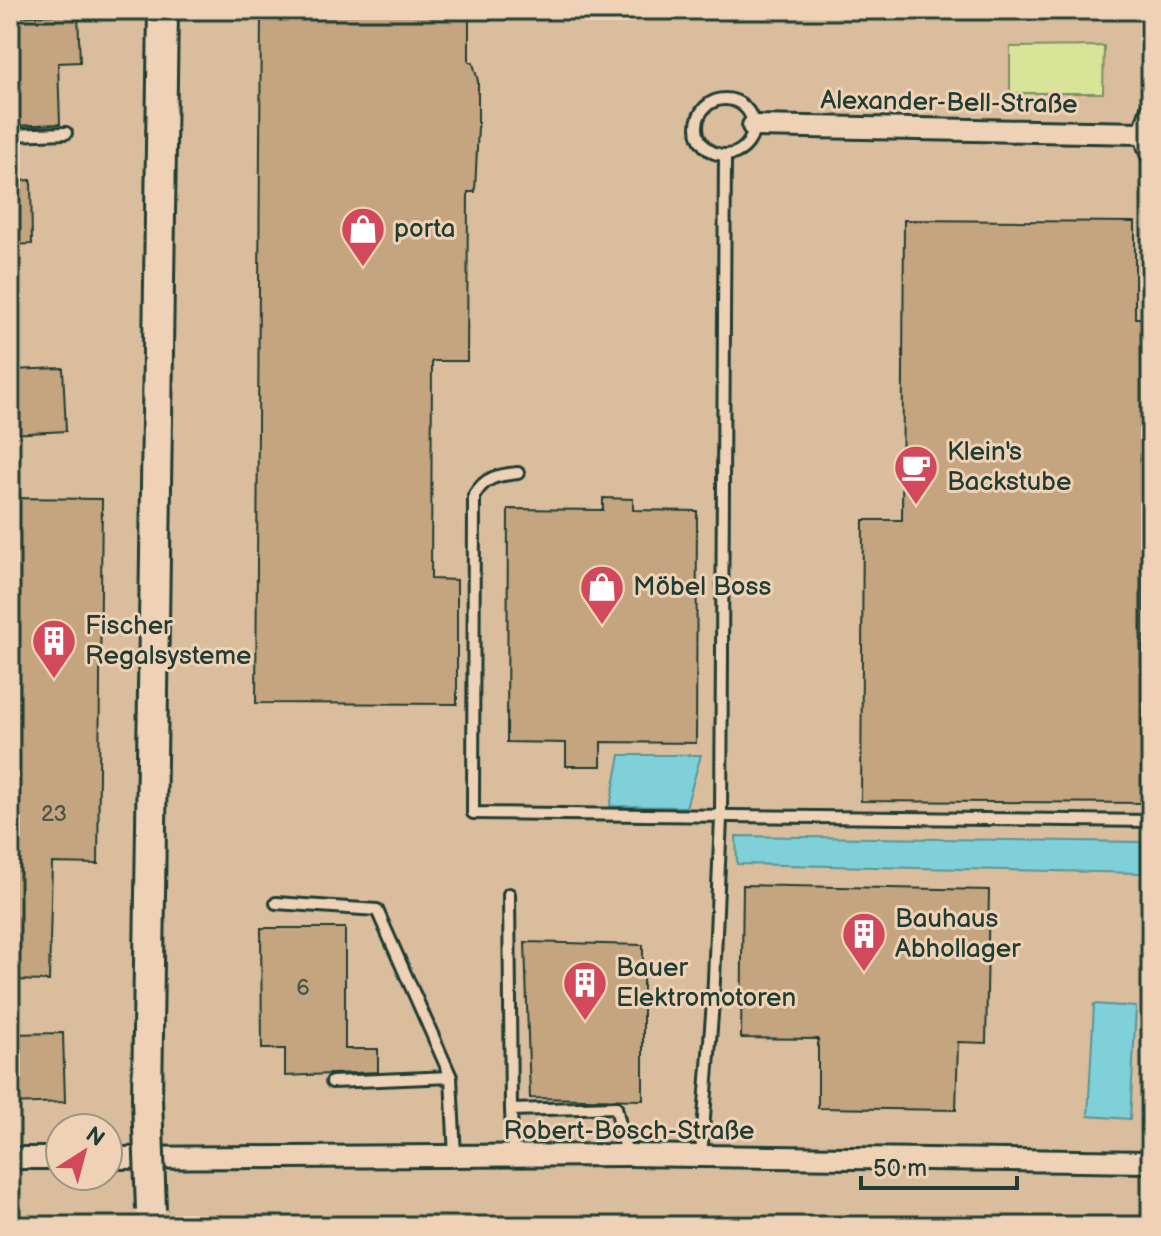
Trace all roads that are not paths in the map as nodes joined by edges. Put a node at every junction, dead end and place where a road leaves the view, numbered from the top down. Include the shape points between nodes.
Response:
1 (163, 10) edge
2 (1151, 111) edge
3 (753, 126) junction
4 (66, 133) dead end
5 (1144, 133) junction
6 (10, 135) edge
7 (1151, 153) edge
8 (725, 155) junction
9 (518, 473) dead end
10 (721, 818) junction
11 (1151, 821) edge
12 (509, 894) dead end
13 (276, 903) dead end
14 (451, 1077) junction
15 (332, 1082) dead end
16 (511, 1110) junction
17 (627, 1155) junction
18 (701, 1156) junction
19 (455, 1157) junction
20 (513, 1157) junction
21 (10, 1158) edge
22 (44, 1158) edge
23 (124, 1158) edge
24 (1151, 1162) edge
25 (151, 1218) edge

1 - 25 main road, bridge via 147,1099
2 - 5 street
3 - 5 street, Alexander-Bell-Straße
3 - 8 lane via 748,143
3 - 8 lane via 739,102 725,99 707,105 696,130 707,148
4 - 6 lane
5 - 7 street
8 - 10 lane
9 - 10 lane via 481,483 474,496 473,813
10 - 11 lane
10 - 18 lane
12 - 16 lane
13 - 14 lane via 377,910
14 - 15 lane
14 - 19 lane
16 - 17 lane via 616,1107
16 - 20 lane
17 - 18 street, Robert-Bosch-Straße
17 - 20 street, Robert-Bosch-Straße
18 - 24 street, Robert-Bosch-Straße
19 - 20 street, Robert-Bosch-Straße
19 - 23 street, Robert-Bosch-Straße
21 - 22 street

